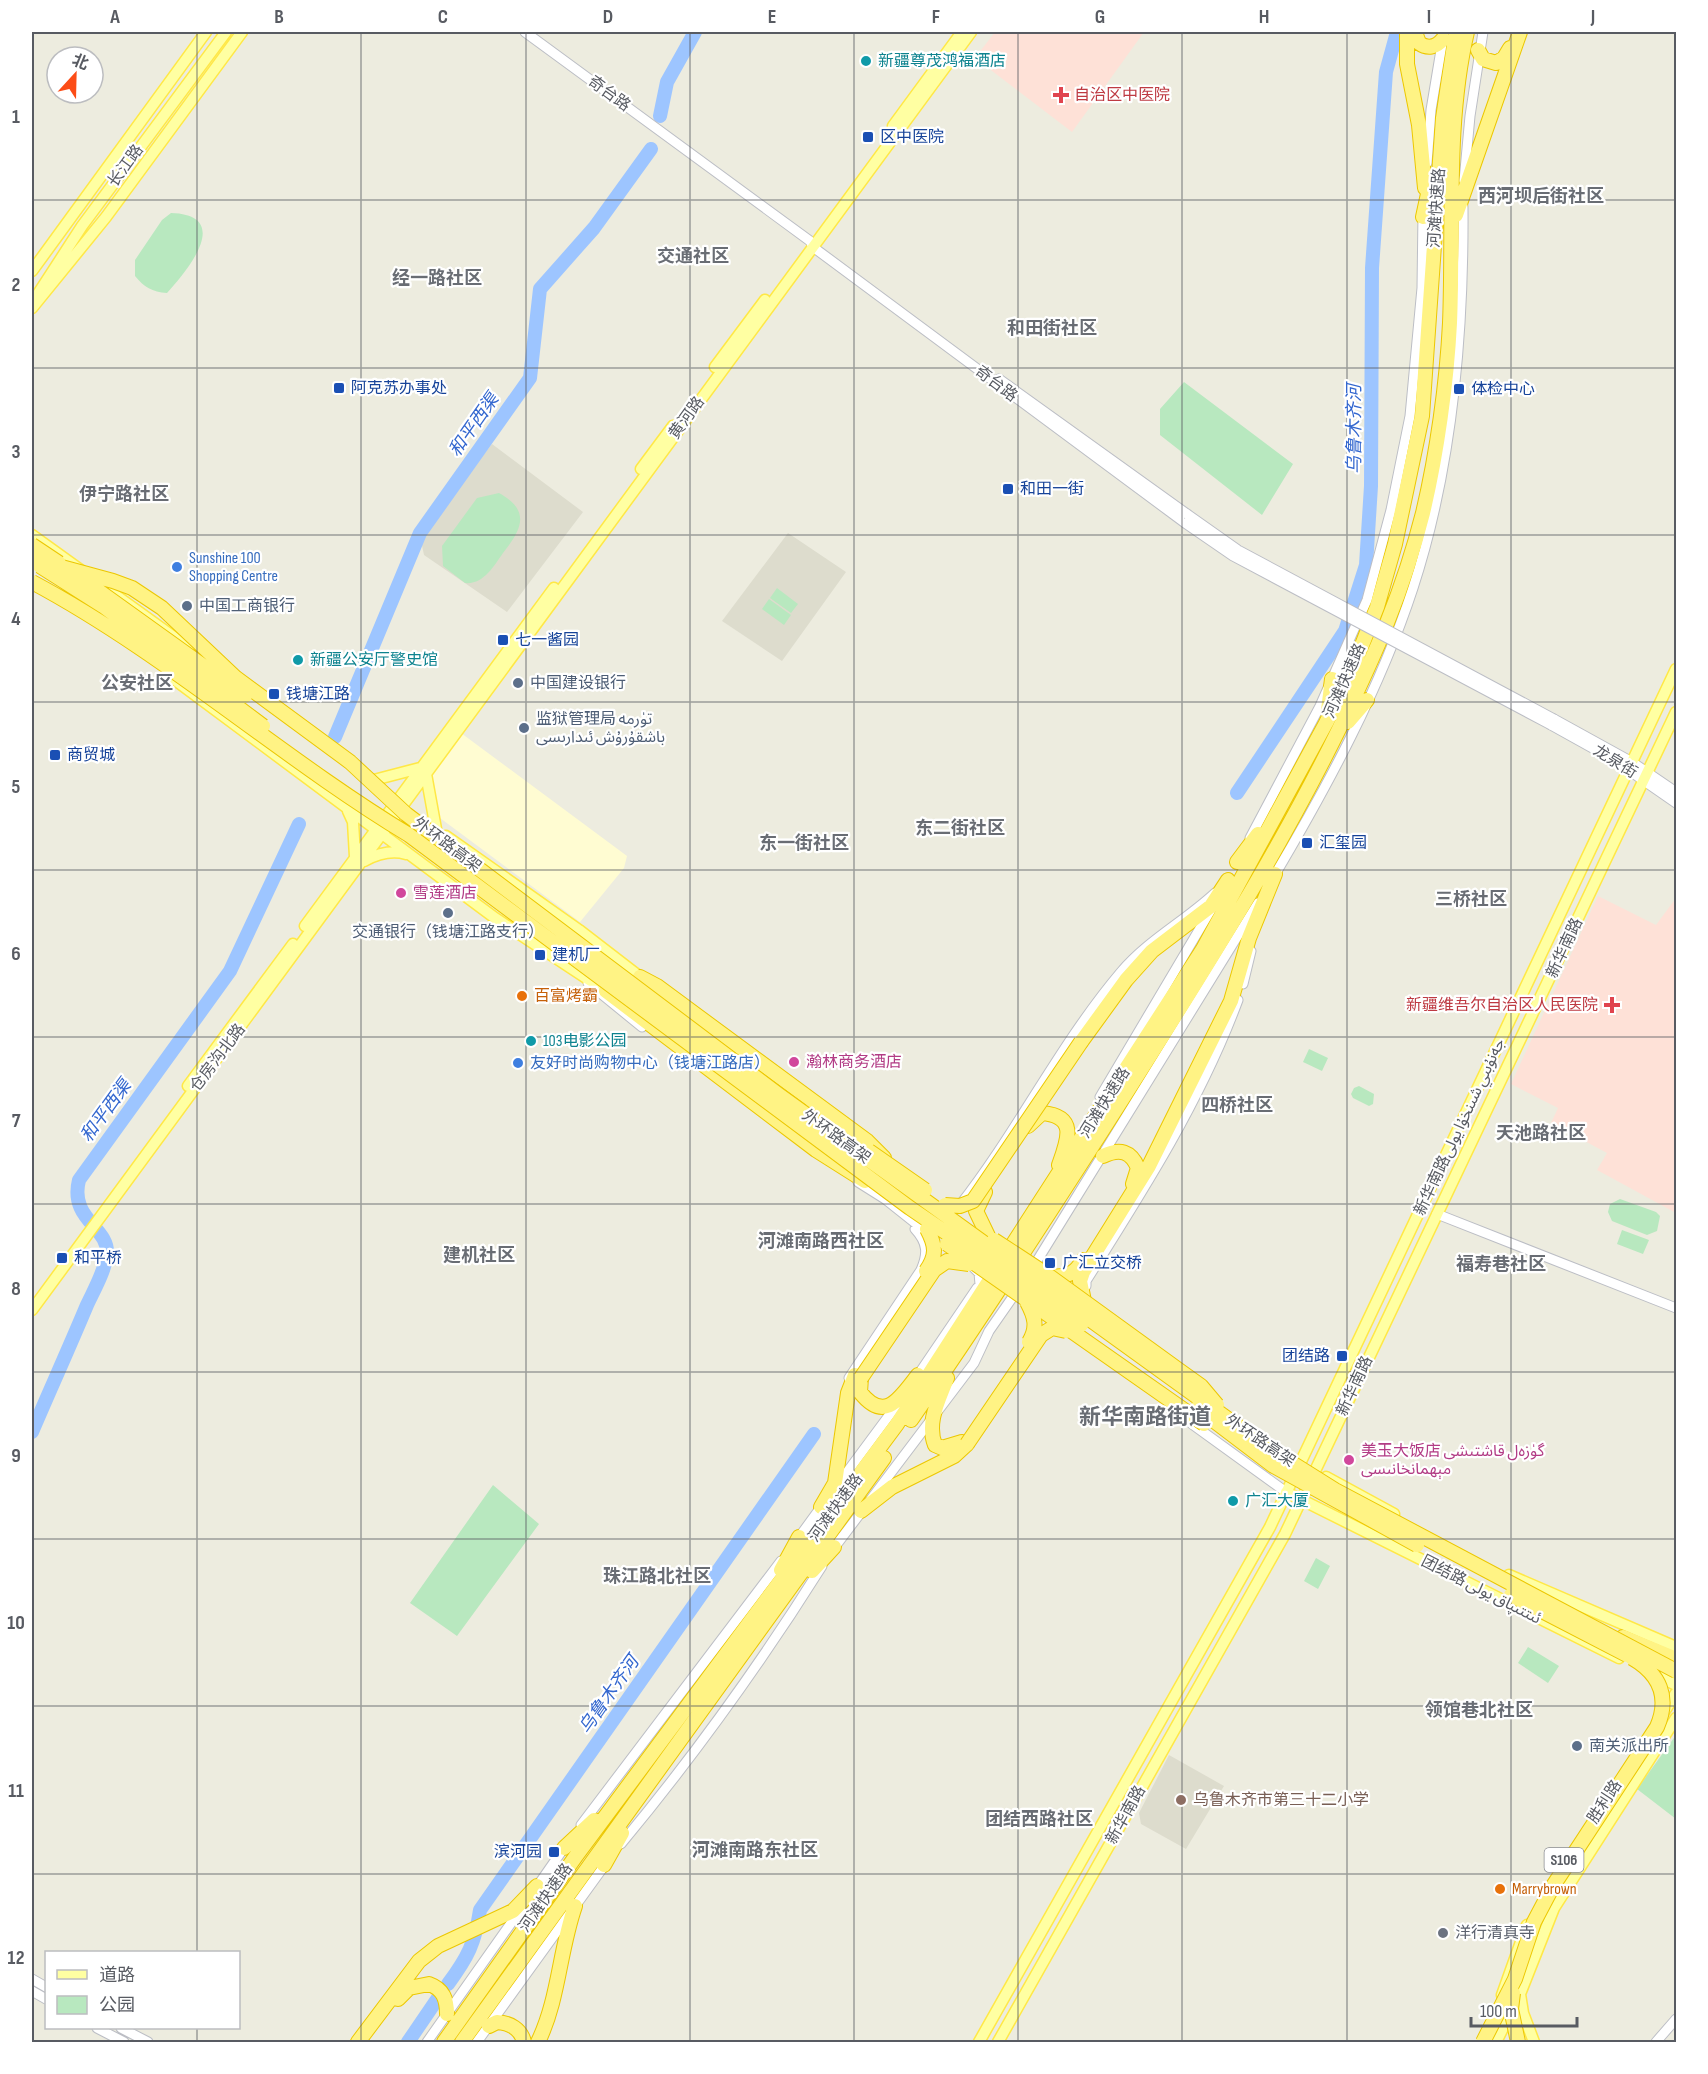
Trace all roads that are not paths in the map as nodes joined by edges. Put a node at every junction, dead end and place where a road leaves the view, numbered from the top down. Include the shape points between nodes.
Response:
1 (206, 32) edge
2 (226, 32) edge
3 (242, 32) edge
4 (525, 32) edge
5 (962, 32) edge
6 (971, 32) edge
7 (1407, 32) edge
8 (1415, 32) edge
9 (1456, 32) edge
10 (1467, 32) edge
11 (1483, 32) edge
12 (1515, 32) edge
13 (1520, 32) edge
14 (1443, 35) edge
15 (1479, 50) junction
16 (1443, 129) junction
17 (1425, 188) junction
18 (1462, 197) junction
19 (1423, 217) junction
20 (1451, 231) junction
21 (813, 243) junction
22 (32, 271) edge
23 (32, 306) edge
24 (32, 535) edge
25 (32, 545) edge
26 (32, 560) edge
27 (32, 573) edge
28 (32, 582) edge
29 (1677, 669) edge
30 (1332, 679) junction
31 (1367, 700) junction
32 (1677, 712) edge
33 (1553, 722) joint
34 (1326, 723) junction
35 (1334, 740) junction
36 (1630, 766) junction
37 (423, 771) junction
38 (1646, 776) junction
39 (370, 781) junction
40 (1677, 792) edge
41 (1284, 798) junction
42 (1677, 803) edge
43 (403, 806) junction
44 (347, 808) junction
45 (1289, 827) junction
46 (436, 829) junction
47 (379, 831) junction
48 (409, 836) junction
49 (412, 856) junction
50 (358, 860) junction
51 (1237, 862) junction
52 (1276, 872) junction
53 (1226, 883) junction
54 (1256, 918) junction
55 (575, 971) junction
56 (640, 977) junction
57 (606, 992) joint
58 (742, 1083) junction
59 (779, 1095) junction
60 (1110, 1153) junction
61 (1059, 1165) junction
62 (894, 1168) junction
63 (866, 1180) junction
64 (893, 1206) junction
65 (949, 1209) junction
66 (1437, 1214) junction
67 (90, 1224) junction
68 (927, 1229) junction
69 (988, 1236) junction
70 (1005, 1246) junction
71 (1038, 1259) junction
72 (977, 1266) junction
73 (1049, 1276) junction
74 (980, 1284) junction
75 (32, 1298) edge
76 (1026, 1300) junction
77 (1010, 1301) junction
78 (1084, 1301) junction
79 (1677, 1308) edge
80 (32, 1310) edge
81 (1099, 1322) junction
82 (1074, 1333) junction
83 (954, 1359) junction
84 (918, 1376) junction
85 (858, 1377) junction
86 (845, 1411) junction
87 (932, 1417) junction
88 (1234, 1424) junction
89 (964, 1443) junction
90 (1255, 1452) junction
91 (1300, 1462) junction
92 (1315, 1471) junction
93 (1286, 1492) junction
94 (1301, 1500) junction
95 (821, 1507) junction
96 (861, 1511) junction
97 (799, 1537) junction
98 (834, 1547) junction
99 (762, 1618) junction
100 (1578, 1620) junction
101 (1677, 1647) edge
102 (1201, 1648) junction
103 (1216, 1657) junction
104 (1632, 1658) junction
105 (1677, 1659) edge
106 (1677, 1671) edge
107 (1677, 1683) edge
108 (1677, 1693) edge
109 (1677, 1718) edge
110 (646, 1775) junction
111 (564, 1848) junction
112 (604, 1865) junction
113 (537, 1886) junction
114 (574, 1906) junction
115 (1515, 1979) junction
116 (1520, 1994) junction
117 (1502, 1995) junction
118 (447, 2014) junction
119 (1511, 2016) junction
120 (1677, 2019) edge
121 (489, 2026) junction
122 (100, 2029) edge
123 (123, 2029) edge
124 (124, 2043) edge
125 (148, 2043) edge
126 (358, 2043) edge
127 (368, 2043) edge
128 (427, 2043) edge
129 (444, 2043) edge
130 (462, 2043) edge
131 (477, 2043) edge
132 (524, 2043) edge
133 (538, 2043) edge
134 (979, 2043) edge
135 (998, 2043) edge
136 (1481, 2043) edge
137 (1496, 2043) edge
138 (1518, 2043) edge
139 (1524, 2043) edge
140 (1534, 2043) edge
141 (1656, 2043) edge

1 - 22 main road, 长江路
2 - 23 main road, 长江路 via 82,226
3 - 23 main road via 106,217
4 - 21 street, 奇台路
5 - 21 main road, 黄河路
6 - 21 main road, 黄河路
7 - 17 highway via 1407,64 1419,125
8 - 14 highway via 1419,43 1427,47 1436,46
9 - 16 highway, 河滩快速路
10 - 20 highway, 河滩快速路 via 1453,123
11 - 15 street
12 - 15 highway via 1501,61 1487,61
13 - 18 highway
14 - 17 street via 1431,110
15 - 18 street
16 - 19 highway
16 - 34 highway, 河滩快速路 via 1422,416 1395,544 1377,607
17 - 19 street
18 - 20 highway
18 - 31 street via 1463,276 1450,424 1422,559
19 - 30 street via 1422,288 1410,416 1367,600
20 - 35 highway, 河滩快速路 via 1450,325 1424,509 1394,612
21 - 33 street, 奇台路, bridge via 1233,556
21 - 37 main road, 黄河路
24 - 39 main road
25 - 43 highway, bridge
26 - 43 highway, 外环路高架, bridge via 113,581 152,601 236,678
26 - 48 highway, bridge via 103,606
27 - 44 main road
28 - 48 highway, 外环路高架, bridge via 119,634 353,802
29 - 36 main road
30 - 34 highway
30 - 51 street
31 - 35 highway
31 - 52 street
32 - 38 main road, 新华南路
33 - 36 street, 龙泉街
34 - 41 highway, 河滩快速路
35 - 45 highway, 河滩快速路
36 - 38 street, 龙泉街
36 - 91 main road, 新华南路جەنۇبىي شىنخۇا يولى
37 - 39 main road
37 - 43 main road, 黄河路
37 - 46 main road
38 - 40 street, 龙泉街
38 - 42 street, 龙泉街
38 - 66 main road, 新华南路
39 - 43 main road
41 - 51 highway
41 - 99 highway, 河滩快速路 via 1203,949 973,1310
43 - 46 main road
43 - 47 main road, 仓房沟北路
43 - 59 highway, 外环路高架, bridge
44 - 47 main road
44 - 50 main road
45 - 52 highway
45 - 83 highway, 河滩快速路 via 1213,957
46 - 56 main road
47 - 49 main road
47 - 50 main road, 仓房沟北路
48 - 58 highway, 外环路高架, bridge
49 - 50 main road via 397,852
49 - 55 main road
50 - 67 main road, 仓房沟北路
51 - 53 street
52 - 54 highway
52 - 60 street
53 - 61 street
53 - 65 street via 1172,924 1121,972
53 - 65 highway, bridge via 1211,906 1146,958 1126,980 973,1201
54 - 78 highway via 1231,1001 1149,1166 1083,1272 1080,1281
54 - 81 street via 1249,963 1221,1047 1142,1193 1086,1281 1089,1301
55 - 57 main road
55 - 64 street via 609,1003
56 - 62 highway, bridge via 867,1141
56 - 65 street
57 - 63 highway via 816,1150
58 - 63 highway, bridge
58 - 90 highway, 外环路高架, bridge via 910,1208 1070,1317
59 - 62 highway, bridge
59 - 88 highway, 外环路高架, bridge
60 - 71 street
60 - 73 highway via 1125,1152 1133,1157 1138,1168 1129,1191 1077,1271
61 - 69 highway, bridge via 1067,1126 1061,1119 1042,1113 1029,1125 978,1201 976,1211
61 - 70 street
62 - 65 highway, bridge
63 - 68 highway, bridge
64 - 74 street via 976,1269
64 - 86 street via 922,1237 927,1255 851,1375 843,1393
65 - 69 highway
65 - 70 street via 996,1245
66 - 79 street
66 - 92 main road, 新华南路
67 - 75 main road, 仓房沟北路
67 - 80 main road, 仓房沟北路
68 - 72 highway, bridge
68 - 85 highway, bridge via 935,1244 934,1258
69 - 73 highway, bridge
70 - 74 street
71 - 77 street
71 - 81 street via 1039,1270 1049,1287
72 - 76 highway, bridge
72 - 85 highway, bridge via 955,1260 941,1263
73 - 78 highway, bridge
74 - 84 street
76 - 82 highway, bridge
76 - 89 highway, bridge via 1036,1322 1035,1331
77 - 87 street via 988,1331 974,1362
77 - 93 street via 1032,1307
78 - 88 highway, bridge via 1201,1386
81 - 91 street
82 - 89 highway, bridge via 1052,1328 1041,1335
82 - 90 highway, bridge via 1216,1432
83 - 87 highway
83 - 99 highway, 河滩快速路
84 - 85 highway via 895,1404 881,1408 868,1403 860,1392
84 - 95 street
85 - 86 highway via 848,1393
86 - 95 highway via 834,1483
87 - 89 highway via 930,1434 935,1445 949,1448
87 - 96 street
88 - 100 highway, 外环路高架, bridge via 1335,1490
89 - 96 highway via 954,1456 892,1487
90 - 104 highway, 外环路高架, bridge via 1330,1499
91 - 92 main road, 团结路 ئىتتىپاق يولى
91 - 93 main road, 新华南路جەنۇبىي شىنخۇا يولى
92 - 94 main road, 新华南路
92 - 101 main road, 团结路 ئىتتىپاق يولى via 1516,1579
93 - 94 main road, 团结路 ئىتتىپاق يولى
93 - 102 main road, 新华南路
94 - 103 main road, 新华南路
94 - 107 main road, 团结路 ئىتتىپاق يولى
95 - 97 street
96 - 98 street
97 - 99 highway
97 - 111 street
98 - 99 highway
98 - 112 street via 780,1633 676,1778
99 - 110 highway, 河滩快速路
100 - 105 highway, bridge
100 - 106 highway, 外环路高架, bridge
102 - 103 main road
102 - 134 main road, 新华南路
103 - 135 main road, 新华南路
104 - 107 highway, 外环路高架, bridge
104 - 115 highway, bridge via 1654,1674 1664,1700 1663,1714 1553,1886 1534,1922
108 - 117 main road, 胜利路 / S106 via 1578,1844 1547,1883
109 - 116 main road, S106 via 1554,1908
110 - 111 highway
110 - 112 highway
110 - 129 highway, 河滩快速路 via 576,1856
110 - 130 highway, 河滩快速路
111 - 113 street
112 - 114 street
113 - 118 street
113 - 126 highway via 513,1911 438,1946 419,1961
114 - 121 street
114 - 133 highway via 555,2001
115 - 136 highway, bridge
115 - 138 highway, bridge via 1511,2009
116 - 119 main road, S106
116 - 140 main road
117 - 119 main road
117 - 136 main road, 胜利路 / S106
118 - 127 highway via 440,1988 415,1985 401,1995
118 - 128 street
119 - 137 main road, S106
119 - 139 main road
120 - 141 street
121 - 131 street
121 - 132 highway via 497,2022 515,2028 521,2032
122 - 124 street
123 - 125 street

